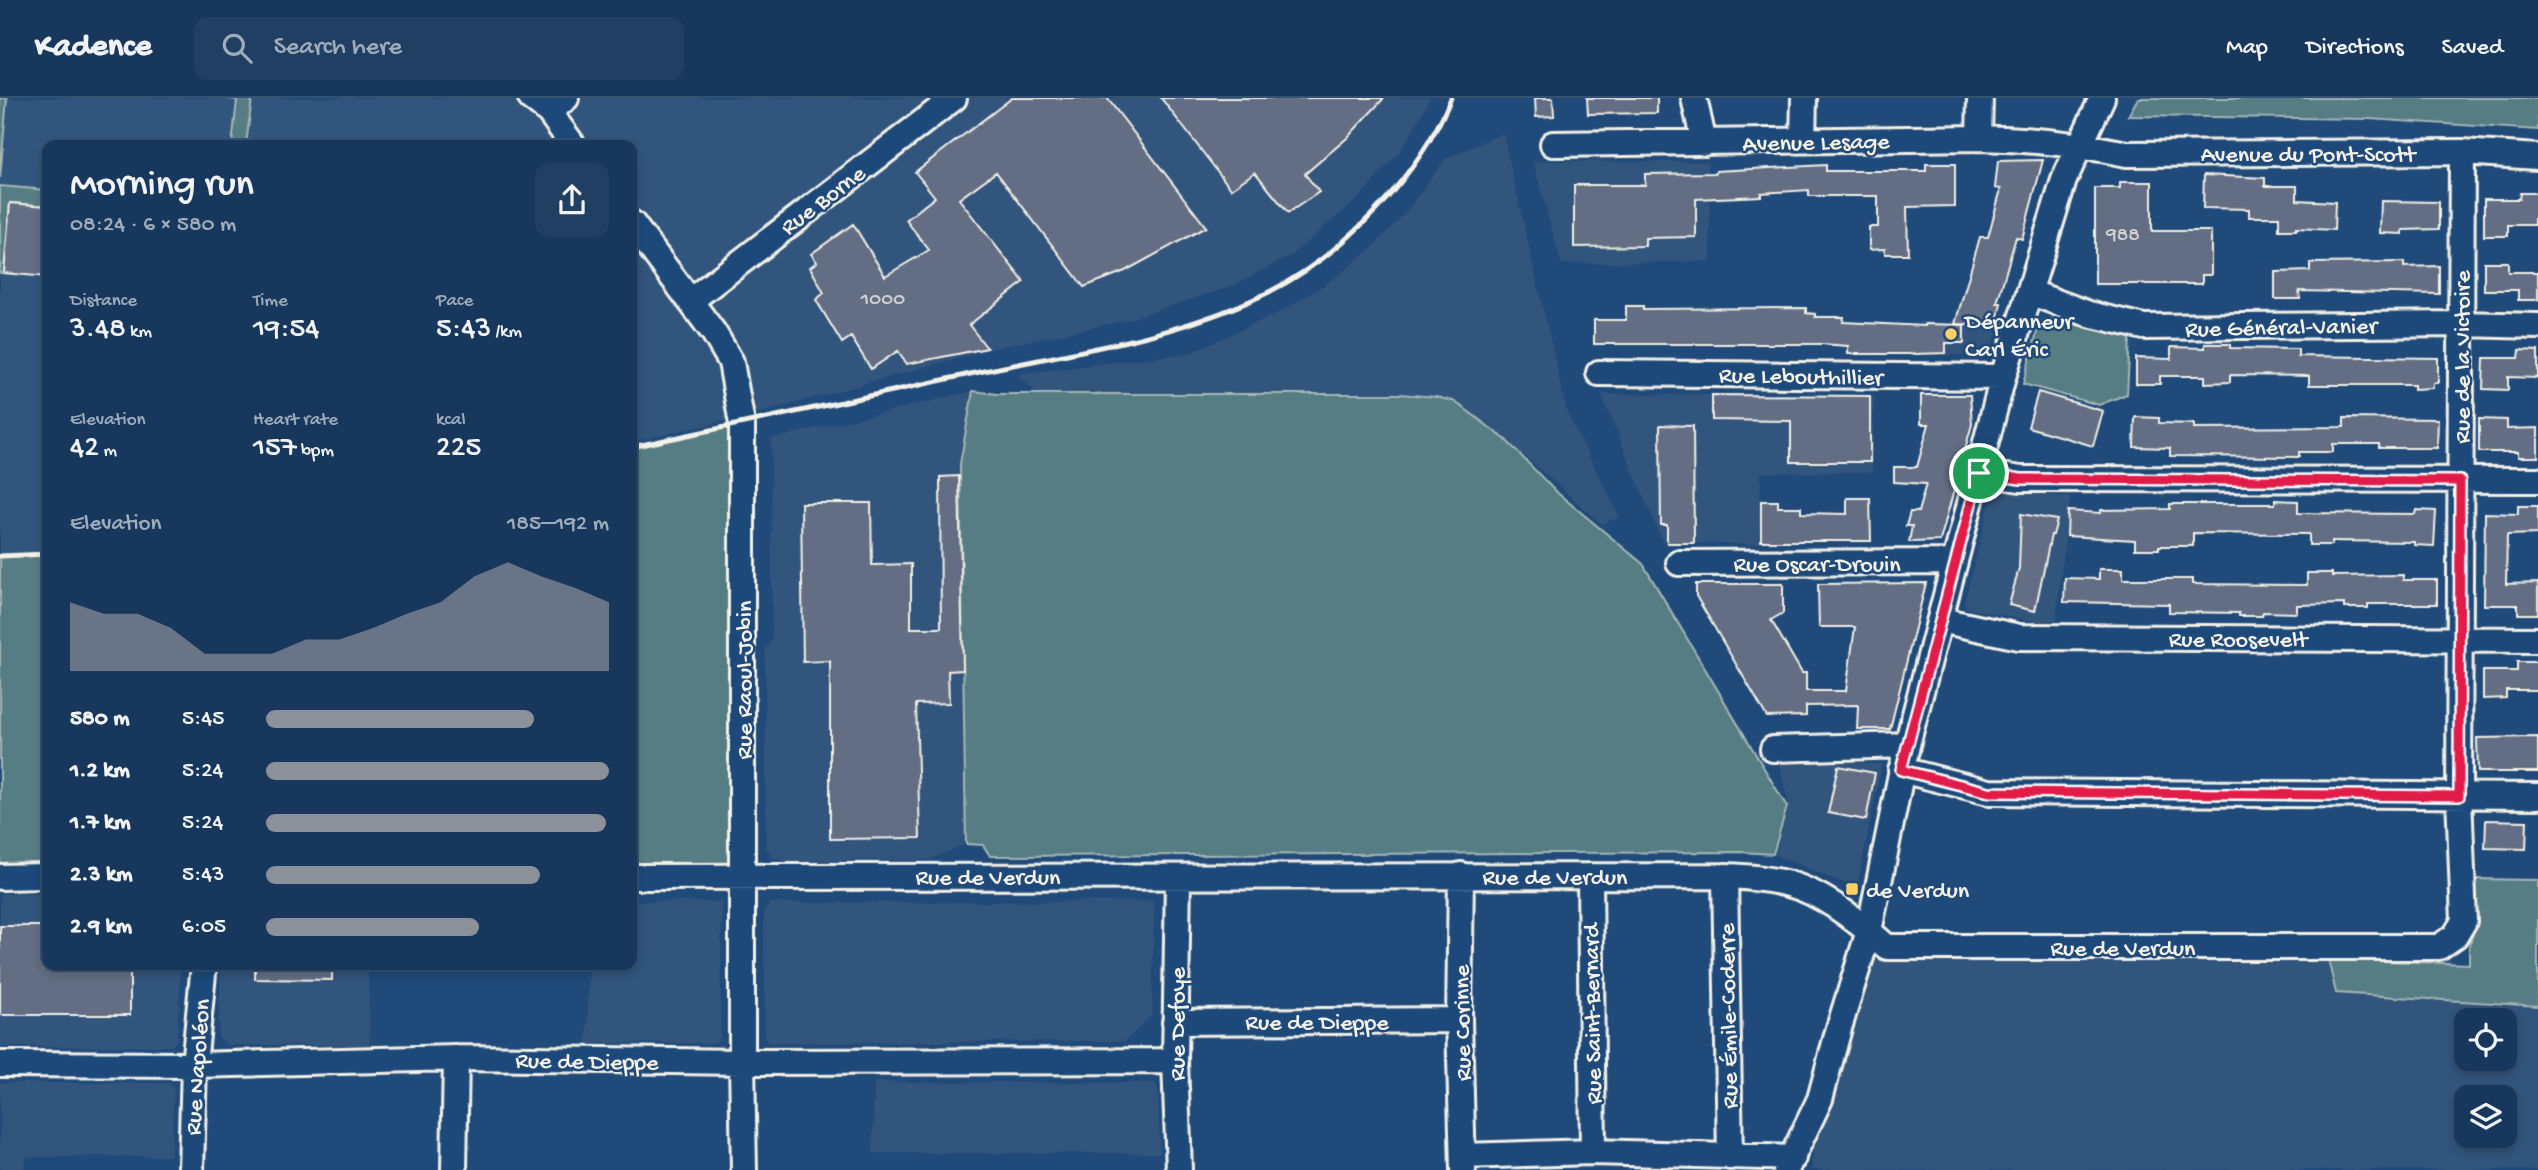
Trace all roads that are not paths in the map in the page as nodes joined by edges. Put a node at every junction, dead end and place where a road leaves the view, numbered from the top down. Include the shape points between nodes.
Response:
1 (954, 98) edge
2 (1694, 98) edge
3 (1804, 98) edge
4 (1980, 98) edge
5 (2102, 98) edge
6 (548, 102) edge
7 (1979, 138) junction
8 (570, 140) edge
9 (1803, 140) junction
10 (1704, 143) junction
11 (1553, 144) dead end
12 (2080, 144) junction
13 (2462, 152) junction
14 (2538, 156) edge
15 (637, 230) edge
16 (2029, 292) junction
17 (690, 301) junction
18 (2462, 324) junction
19 (2538, 326) edge
20 (1599, 373) dead end
21 (2003, 377) junction
22 (1979, 473) junction
23 (2538, 480) edge
24 (2460, 481) junction
25 (1955, 562) junction
26 (1679, 564) dead end
27 (1940, 621) junction
28 (2460, 639) junction
29 (2538, 640) edge
30 (1907, 745) junction
31 (1773, 749) dead end
32 (1901, 770) junction
33 (2459, 796) junction
34 (2538, 796) edge
35 (1461, 875) junction
36 (42, 876) edge
37 (744, 876) junction
38 (1590, 876) junction
39 (1725, 876) junction
40 (0, 877) edge
41 (637, 877) edge
42 (1178, 877) junction
43 (1869, 931) junction
44 (2455, 936) joint
45 (203, 970) edge
46 (1459, 1020) junction
47 (1175, 1022) junction
48 (456, 1058) junction
49 (1175, 1061) junction
50 (742, 1062) junction
51 (0, 1064) edge
52 (194, 1065) junction
53 (1730, 1157) junction
54 (1582, 1158) edge
55 (1463, 1163) edge
56 (1789, 1164) edge
57 (191, 1170) edge
58 (454, 1170) edge
59 (744, 1170) edge
60 (1179, 1170) edge

1 - 17 street, Rue Borne
2 - 10 street
3 - 9 street
4 - 7 street
5 - 12 street
6 - 8 street
7 - 9 street, Avenue Lesage
7 - 12 street, Avenue Lesage
9 - 10 street, Avenue Lesage
10 - 11 street, Avenue Lesage
12 - 13 street, Avenue du Pont-Scott via 2127,153
12 - 16 street
13 - 14 street, Avenue du Pont-Scott
13 - 18 street, Rue de la Victoire
15 - 17 street, Rue Raoul-Jobin
16 - 18 street, Rue Général-Vanier via 2089,314 2144,327
16 - 21 street
17 - 37 street, Rue Raoul-Jobin via 731,362 742,424
18 - 19 street, Rue Général-Vanier
18 - 24 street, Rue de la Victoire
20 - 21 street, Rue Lebouthillier
21 - 22 street
22 - 24 street via 2021,479
22 - 25 street
23 - 24 street
24 - 28 street, Rue de la Victoire
25 - 26 street, Rue Oscar-Drouin
25 - 27 street
27 - 28 street, Rue Roosevelt via 2019,637
27 - 30 street
28 - 29 street, Rue Roosevelt
28 - 33 street, Rue de la Victoire
30 - 31 street
30 - 32 street
32 - 33 street via 1989,792
32 - 43 street
33 - 34 street
33 - 44 street, Rue de la Victoire via 2463,921
35 - 38 street, Rue de Verdun
35 - 42 street, Rue de Verdun
35 - 46 street, Rue Corinne
36 - 40 street
37 - 41 street, Rue de Verdun
37 - 42 street, Rue de Verdun
37 - 50 street, Rue Raoul-Jobin
38 - 39 street, Rue de Verdun
38 - 54 street, Rue Saint-Bernard
39 - 43 street, Rue de Verdun via 1801,888
39 - 53 street, Rue Émile-Coderre
42 - 47 street, Rue Defoye
43 - 44 street, Rue de Verdun via 1887,947 2439,947
43 - 56 street via 1820,1099
45 - 52 street, Rue Napoléon
46 - 47 street, Rue de Dieppe
46 - 55 street, Rue Corinne
47 - 49 street, Rue Defoye
48 - 50 street, Rue de Dieppe
48 - 52 street, Rue de Dieppe
48 - 58 street
49 - 50 street, Rue de Dieppe
49 - 60 street, Rue Defoye
50 - 59 street, Rue Raoul-Jobin
51 - 52 street, Rue de Dieppe
52 - 57 street, Rue Napoléon
53 - 54 street
53 - 56 street
54 - 55 street

